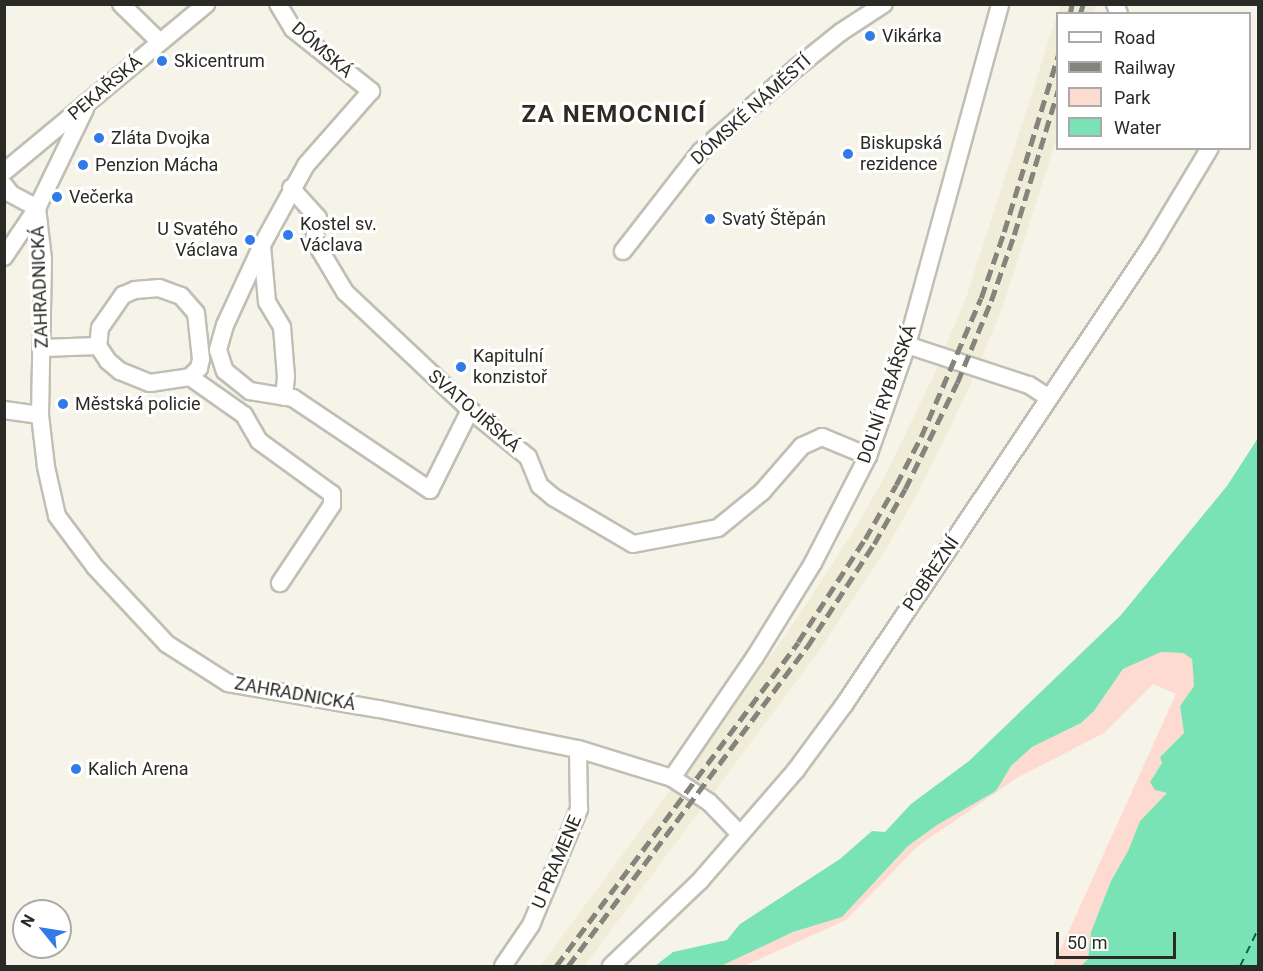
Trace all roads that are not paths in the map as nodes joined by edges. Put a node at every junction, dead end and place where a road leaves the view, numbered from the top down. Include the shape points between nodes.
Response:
1 (121, 4) edge
2 (206, 4) edge
3 (278, 4) edge
4 (884, 4) edge
5 (1000, 4) edge
6 (160, 42) junction
7 (86, 105) junction
8 (1209, 150) edge
9 (4, 172) edge
10 (4, 184) edge
11 (291, 188) junction
12 (37, 208) junction
13 (262, 245) junction
14 (623, 251) dead end
15 (4, 257) edge
16 (907, 345) junction
17 (98, 346) junction
18 (43, 348) junction
19 (190, 377) junction
20 (284, 397) junction
21 (1048, 398) junction
22 (4, 410) edge
23 (471, 411) junction
24 (40, 415) junction
25 (868, 456) junction
26 (280, 583) dead end
27 (578, 749) junction
28 (672, 778) junction
29 (739, 833) junction
30 (503, 966) edge
31 (610, 966) edge

1 - 6 street
2 - 6 street, PEKAŘSKÁ
3 - 11 street, DÓMSKÁ via 293,29 371,91 306,165
4 - 14 street, DÓMSKÉ NÁMĚSTÍ via 841,32 700,152
5 - 16 street, DOLNÍ RYBÁŘSKÁ
6 - 7 street, PEKAŘSKÁ
7 - 9 street, PEKAŘSKÁ
7 - 12 street
8 - 21 street, POBŘEŽNÍ via 1151,246
10 - 12 street via 11,194
11 - 13 street
11 - 23 street, SVATOJIŘSKÁ via 318,218 314,240 345,292
12 - 15 street
12 - 18 street, ZAHRADNICKÁ
13 - 20 street via 267,302 282,327
13 - 20 street via 225,325 218,350 225,371 250,391
16 - 21 street via 1029,385
16 - 25 street, DOLNÍ RYBÁŘSKÁ
17 - 18 street
17 - 19 street via 114,366 135,379 150,383
17 - 19 street via 100,328 123,295 147,288 171,291 190,303 196,313 201,359
18 - 24 street, ZAHRADNICKÁ
19 - 26 street via 243,415 259,441 332,494 332,506
20 - 23 street via 293,398 430,490
21 - 29 street, POBŘEŽNÍ via 844,705 796,770
22 - 24 street
23 - 25 street, SVATOJIŘSKÁ via 528,457 540,486 553,497 633,544 718,528 762,492 802,446 822,437
24 - 27 street, ZAHRADNICKÁ via 57,516 95,567 167,644 228,683
25 - 28 street, DOLNÍ RYBÁŘSKÁ via 813,563
27 - 28 street, ZAHRADNICKÁ
27 - 30 street, U PRAMENE via 579,809 531,925
28 - 29 street, ZAHRADNICKÁ via 709,802
29 - 31 street, POBŘEŽNÍ via 700,881

